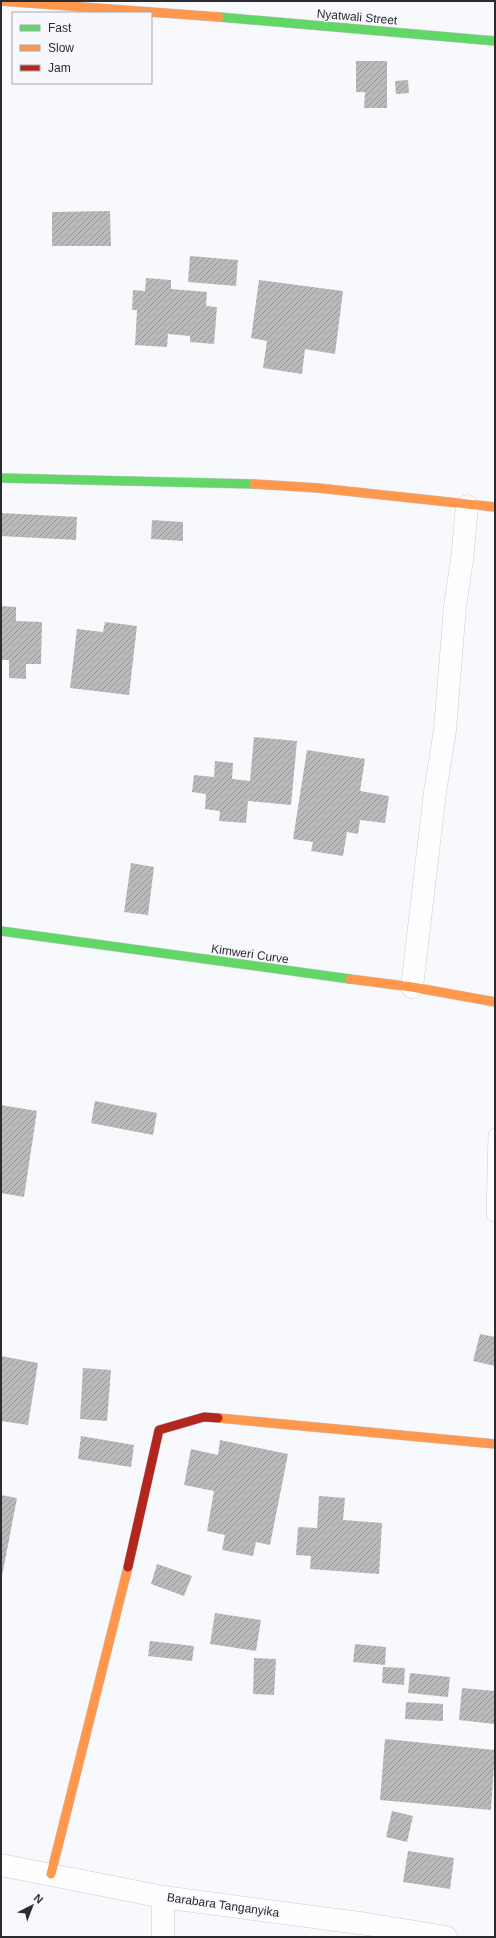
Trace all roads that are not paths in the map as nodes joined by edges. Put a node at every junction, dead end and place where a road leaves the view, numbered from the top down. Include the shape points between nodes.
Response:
1 (1, 1) edge
2 (151, 12) edge
3 (152, 12) edge
4 (495, 41) edge
5 (1, 478) edge
6 (467, 506) junction
7 (495, 507) edge
8 (1, 931) edge
9 (412, 987) junction
10 (495, 1002) edge
11 (495, 1135) edge
12 (493, 1215) dead end
13 (495, 1444) edge
14 (1, 1866) edge
15 (51, 1874) junction
16 (163, 1897) junction
17 (163, 1937) edge
18 (446, 1937) edge

1 - 2 street, Nyatwali Street
3 - 4 street, Nyatwali Street
5 - 6 street via 318,488
6 - 7 street
6 - 9 street via 455,606 445,730 435,792
8 - 9 street, Kimweri Curve
9 - 10 street, Kimweri Curve
11 - 12 lane
13 - 15 street via 204,1418 159,1430 134,1543
14 - 15 street, Barabara Tanganyika
15 - 16 street, Barabara Tanganyika
16 - 17 street
16 - 18 street, Barabara Tanganyika

